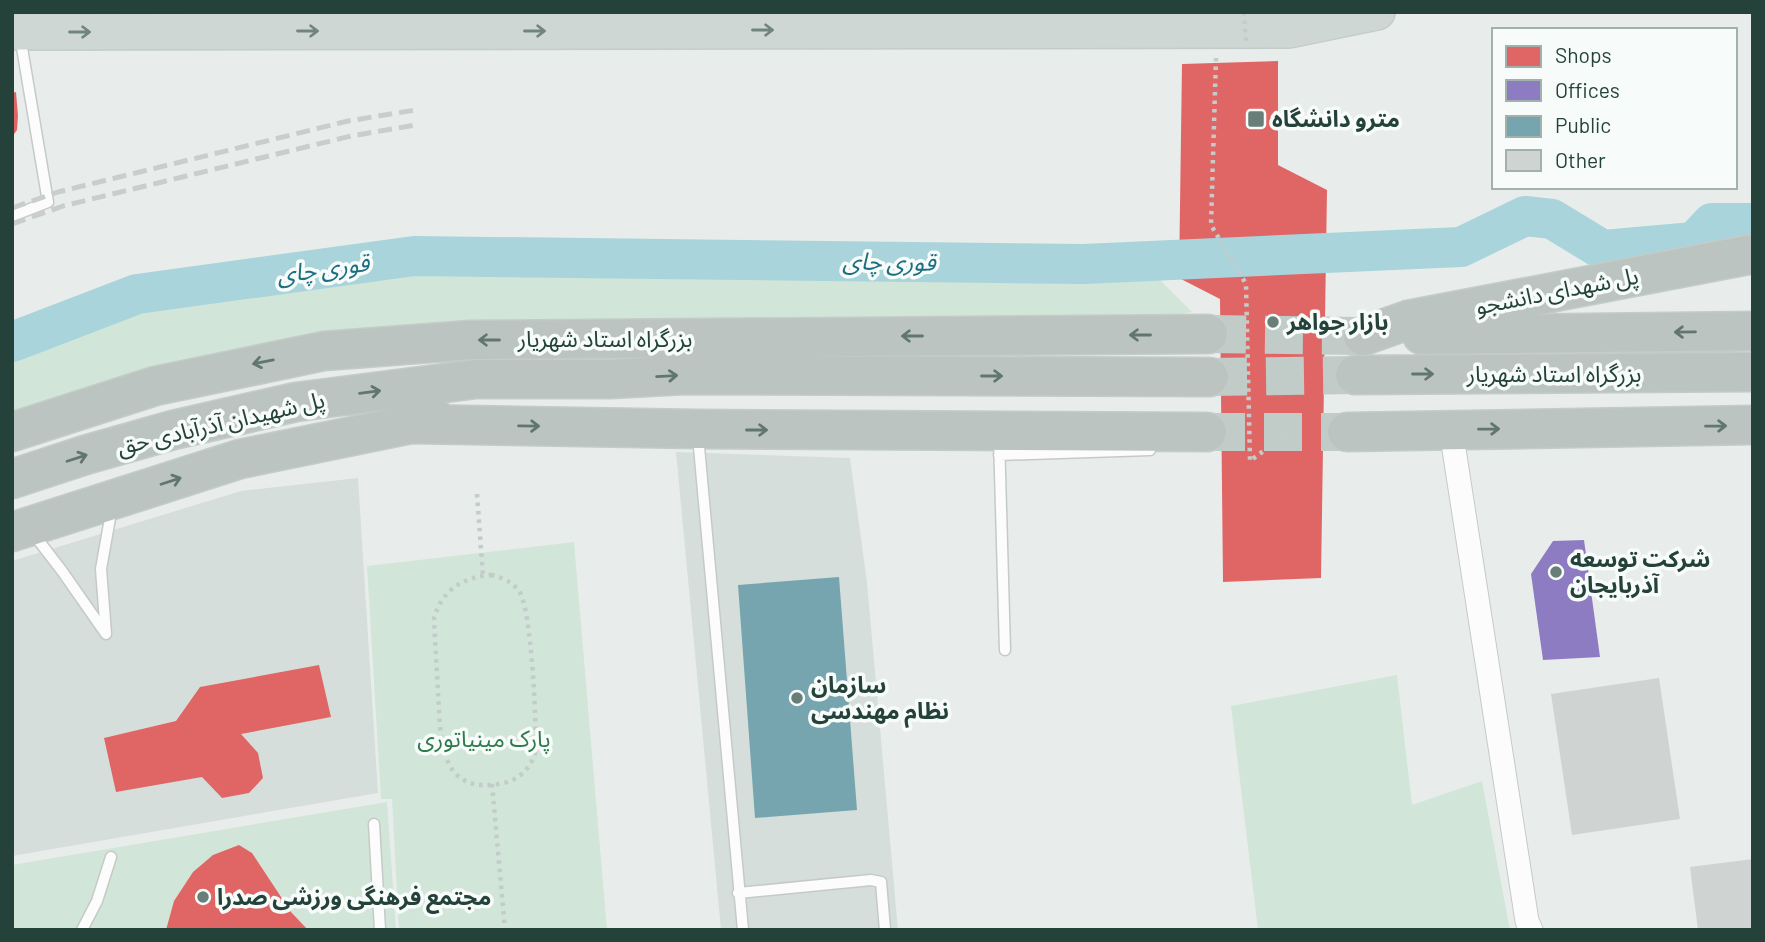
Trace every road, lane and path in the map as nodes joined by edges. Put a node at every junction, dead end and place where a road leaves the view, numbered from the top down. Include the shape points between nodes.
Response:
1 (1377, 12) edge
2 (182, 22) edge
3 (1235, 28) edge
4 (16, 32) edge
5 (12, 216) edge
6 (1753, 254) edge
7 (1753, 331) edge
8 (1208, 334) tunnel mouth
9 (1753, 372) edge
10 (1355, 375) tunnel mouth
11 (1209, 377) tunnel mouth
12 (476, 379) joint
13 (611, 379) junction
14 (412, 424) junction
15 (1753, 425) edge
16 (697, 429) junction
17 (1451, 430) junction
18 (12, 432) edge
19 (1207, 432) tunnel mouth
20 (1289, 432) dead end
21 (1347, 432) tunnel mouth
22 (999, 443) junction
23 (1161, 450) dead end
24 (12, 480) edge
25 (477, 494) dead end
26 (114, 500) junction
27 (20, 530) edge
28 (483, 576) junction
29 (1005, 650) dead end
30 (492, 785) junction
31 (374, 824) dead end
32 (111, 857) dead end
33 (738, 893) junction
34 (82, 930) edge
35 (380, 930) edge
36 (505, 930) edge
37 (743, 930) edge
38 (885, 930) edge
39 (1531, 930) edge

1 - 3 main road via 1289,30
2 -> 3 main road
4 -> 2 main road
3 - 20 path via 1211,225 1246,284 1251,461
4 - 5 lane via 48,202
7 -> 6 highway, پل شهدای دانشجو via 1363,336 1408,320
8 -> 18 highway, بزرگراه استاد شهریار via 470,340 324,351 155,386
10 -> 9 highway, بزرگراه استاد شهریار
13 -> 11 highway, بزرگراه استاد شهریار via 684,375
12 - 13 highway, بزرگراه استاد شهریار
24 -> 12 highway, پل شهیدان آذرآبادی حق via 237,414
13 - 14 highway
14 -> 16 highway
26 -> 14 highway via 240,459
17 -> 15 highway
16 -> 22 highway
16 - 33 lane
17 - 21 highway
17 - 39 street
19 - 22 highway
22 - 23 lane
22 - 29 lane
25 - 28 path
26 - 27 highway
26 - 27 lane via 102,569 106,634 62,570
28 - 30 path via 509,582 524,602 536,732 536,750 529,767 508,782
28 - 30 path via 464,580 450,590 434,618 443,755 457,776 477,785
30 - 36 path
31 - 35 lane
32 - 34 lane
33 - 37 lane
33 - 38 lane via 881,882

